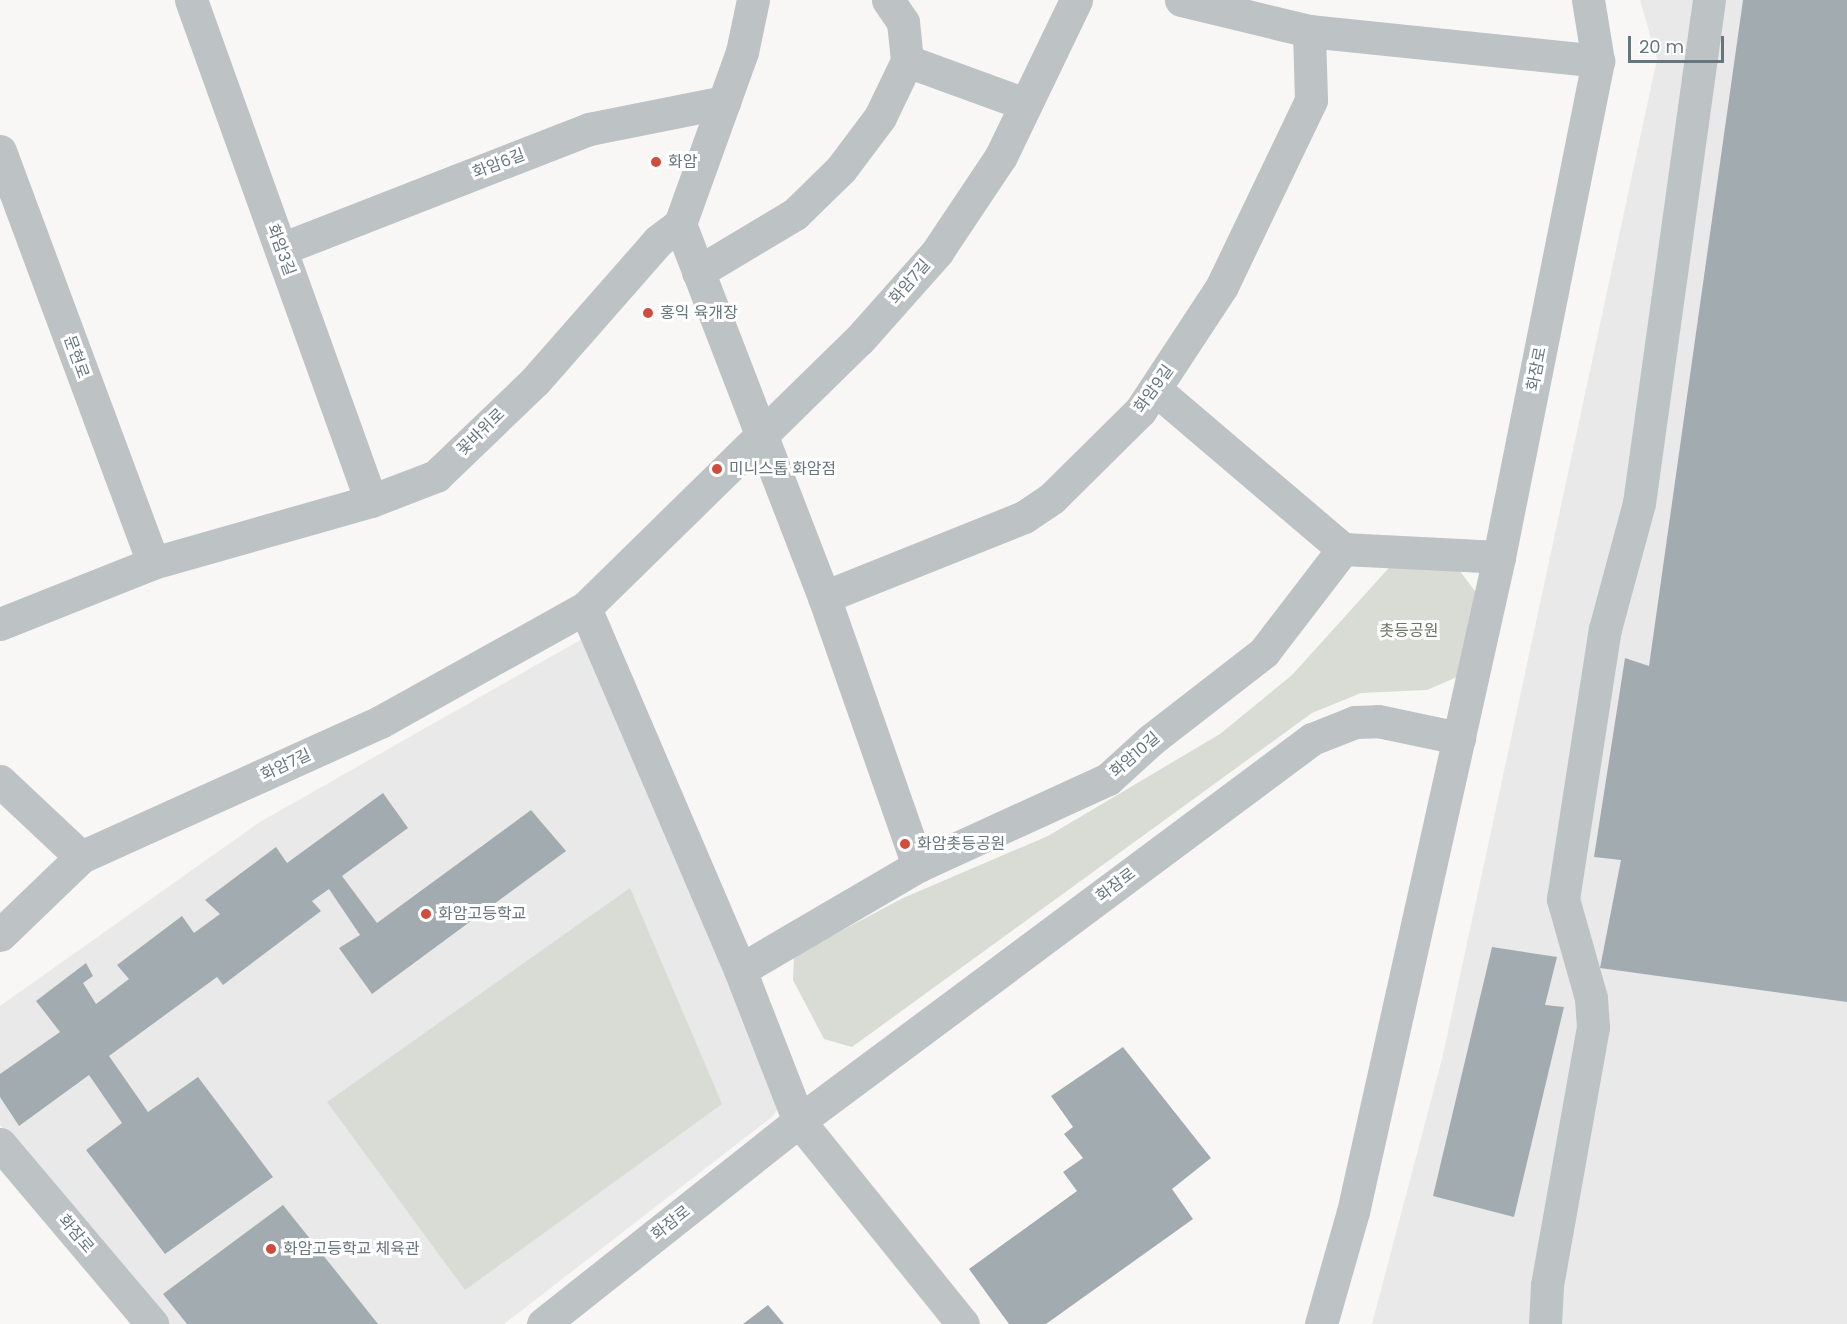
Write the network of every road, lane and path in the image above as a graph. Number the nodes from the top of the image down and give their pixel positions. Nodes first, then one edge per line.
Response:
1 (191, 0) edge
2 (753, 0) edge
3 (888, 0) edge
4 (1076, 0) edge
5 (1181, 0) edge
6 (1588, 0) edge
7 (1709, 0) edge
8 (1239, 7) edge
9 (1309, 31) junction
10 (907, 61) junction
11 (1598, 61) junction
12 (724, 102) junction
13 (1025, 104) junction
14 (0, 151) edge
15 (680, 224) junction
16 (281, 249) junction
17 (698, 272) junction
18 (1156, 390) junction
19 (761, 435) junction
20 (371, 501) junction
21 (1343, 549) junction
22 (1499, 557) junction
23 (153, 564) junction
24 (824, 597) junction
25 (585, 608) junction
26 (0, 624) edge
27 (1459, 738) junction
28 (0, 781) edge
29 (81, 857) junction
30 (918, 866) junction
31 (0, 935) edge
32 (740, 970) junction
33 (799, 1121) junction
34 (0, 1144) edge
35 (952, 1320) edge
36 (152, 1324) edge
37 (543, 1324) edge
38 (1321, 1324) edge
39 (1545, 1324) edge

1 - 16 street, 화암3길
2 - 12 street
3 - 10 street
4 - 13 street, 화암7길
5 - 8 street
6 - 11 street, 화잠로
7 - 39 street
8 - 9 street
9 - 11 street
9 - 18 street, 화암9길
10 - 13 street
10 - 17 street
11 - 22 street, 화잠로
12 - 15 street
12 - 16 street, 화암6길
13 - 19 street, 화암7길
14 - 23 street, 문현로
15 - 17 street
15 - 20 street, 꽃바위로
16 - 20 street, 화암3길
17 - 19 street
18 - 21 street
18 - 24 street, 화암9길
19 - 24 street
19 - 25 street, 화암7길
20 - 23 street, 꽃바위로
21 - 22 street
21 - 30 street, 화암10길
22 - 27 street, 화잠로
23 - 26 street, 꽃바위로
24 - 30 street
25 - 29 street, 화암7길
25 - 32 street
27 - 33 street, 화잠로
27 - 38 street, 화잠로
28 - 29 street
29 - 31 street, 화암7길
30 - 32 street, 화암10길
32 - 33 street
33 - 35 street
33 - 37 street, 화잠로
34 - 36 street, 화잠로

